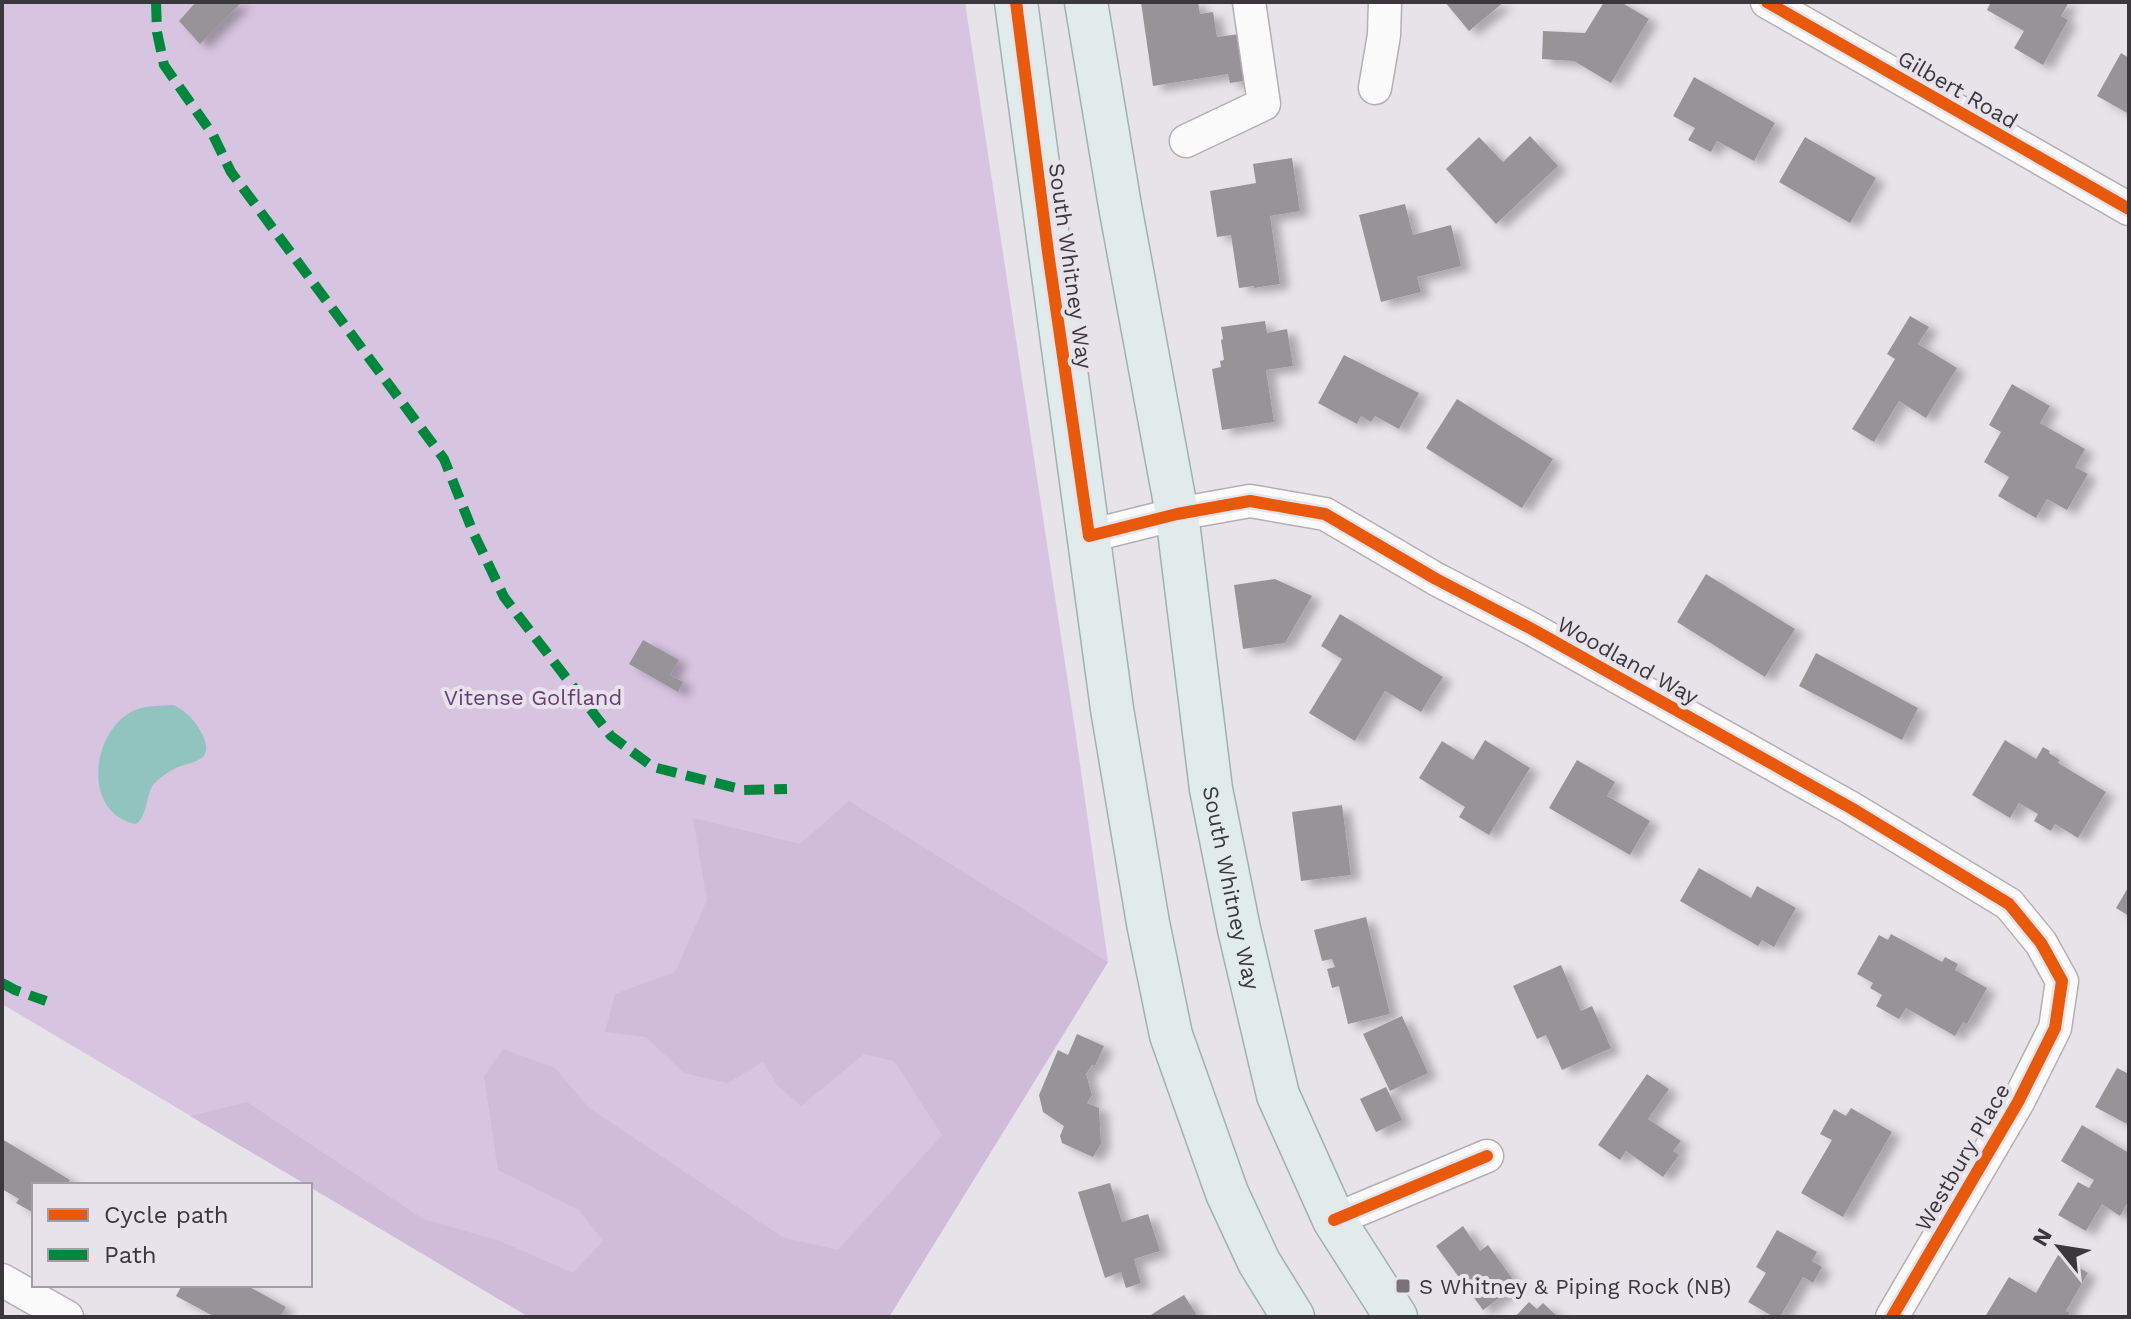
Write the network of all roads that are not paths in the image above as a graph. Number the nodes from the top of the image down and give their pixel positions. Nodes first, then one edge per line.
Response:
1 (1016, 2) edge
2 (1086, 2) edge
3 (1249, 2) edge
4 (1385, 2) edge
5 (1767, 2) edge
6 (1375, 88) dead end
7 (1186, 141) dead end
8 (2129, 209) edge
9 (1177, 514) junction
10 (1089, 536) junction
11 (2057, 1012) joint
12 (1487, 1156) dead end
13 (1334, 1220) junction
14 (2, 1280) edge
15 (67, 1317) edge
16 (1293, 1317) edge
17 (1396, 1317) edge
18 (1892, 1317) edge

1 - 10 main road, South Whitney Way
2 - 9 main road, South Whitney Way
3 - 7 street
4 - 6 street
5 - 8 street, Gilbert Road
9 - 10 street, Woodland Way
9 - 11 street, Woodland Way
9 - 13 main road, South Whitney Way
10 - 16 main road, South Whitney Way
11 - 18 street, Westbury Place
12 - 13 street
13 - 17 main road, South Whitney Way
14 - 15 street

